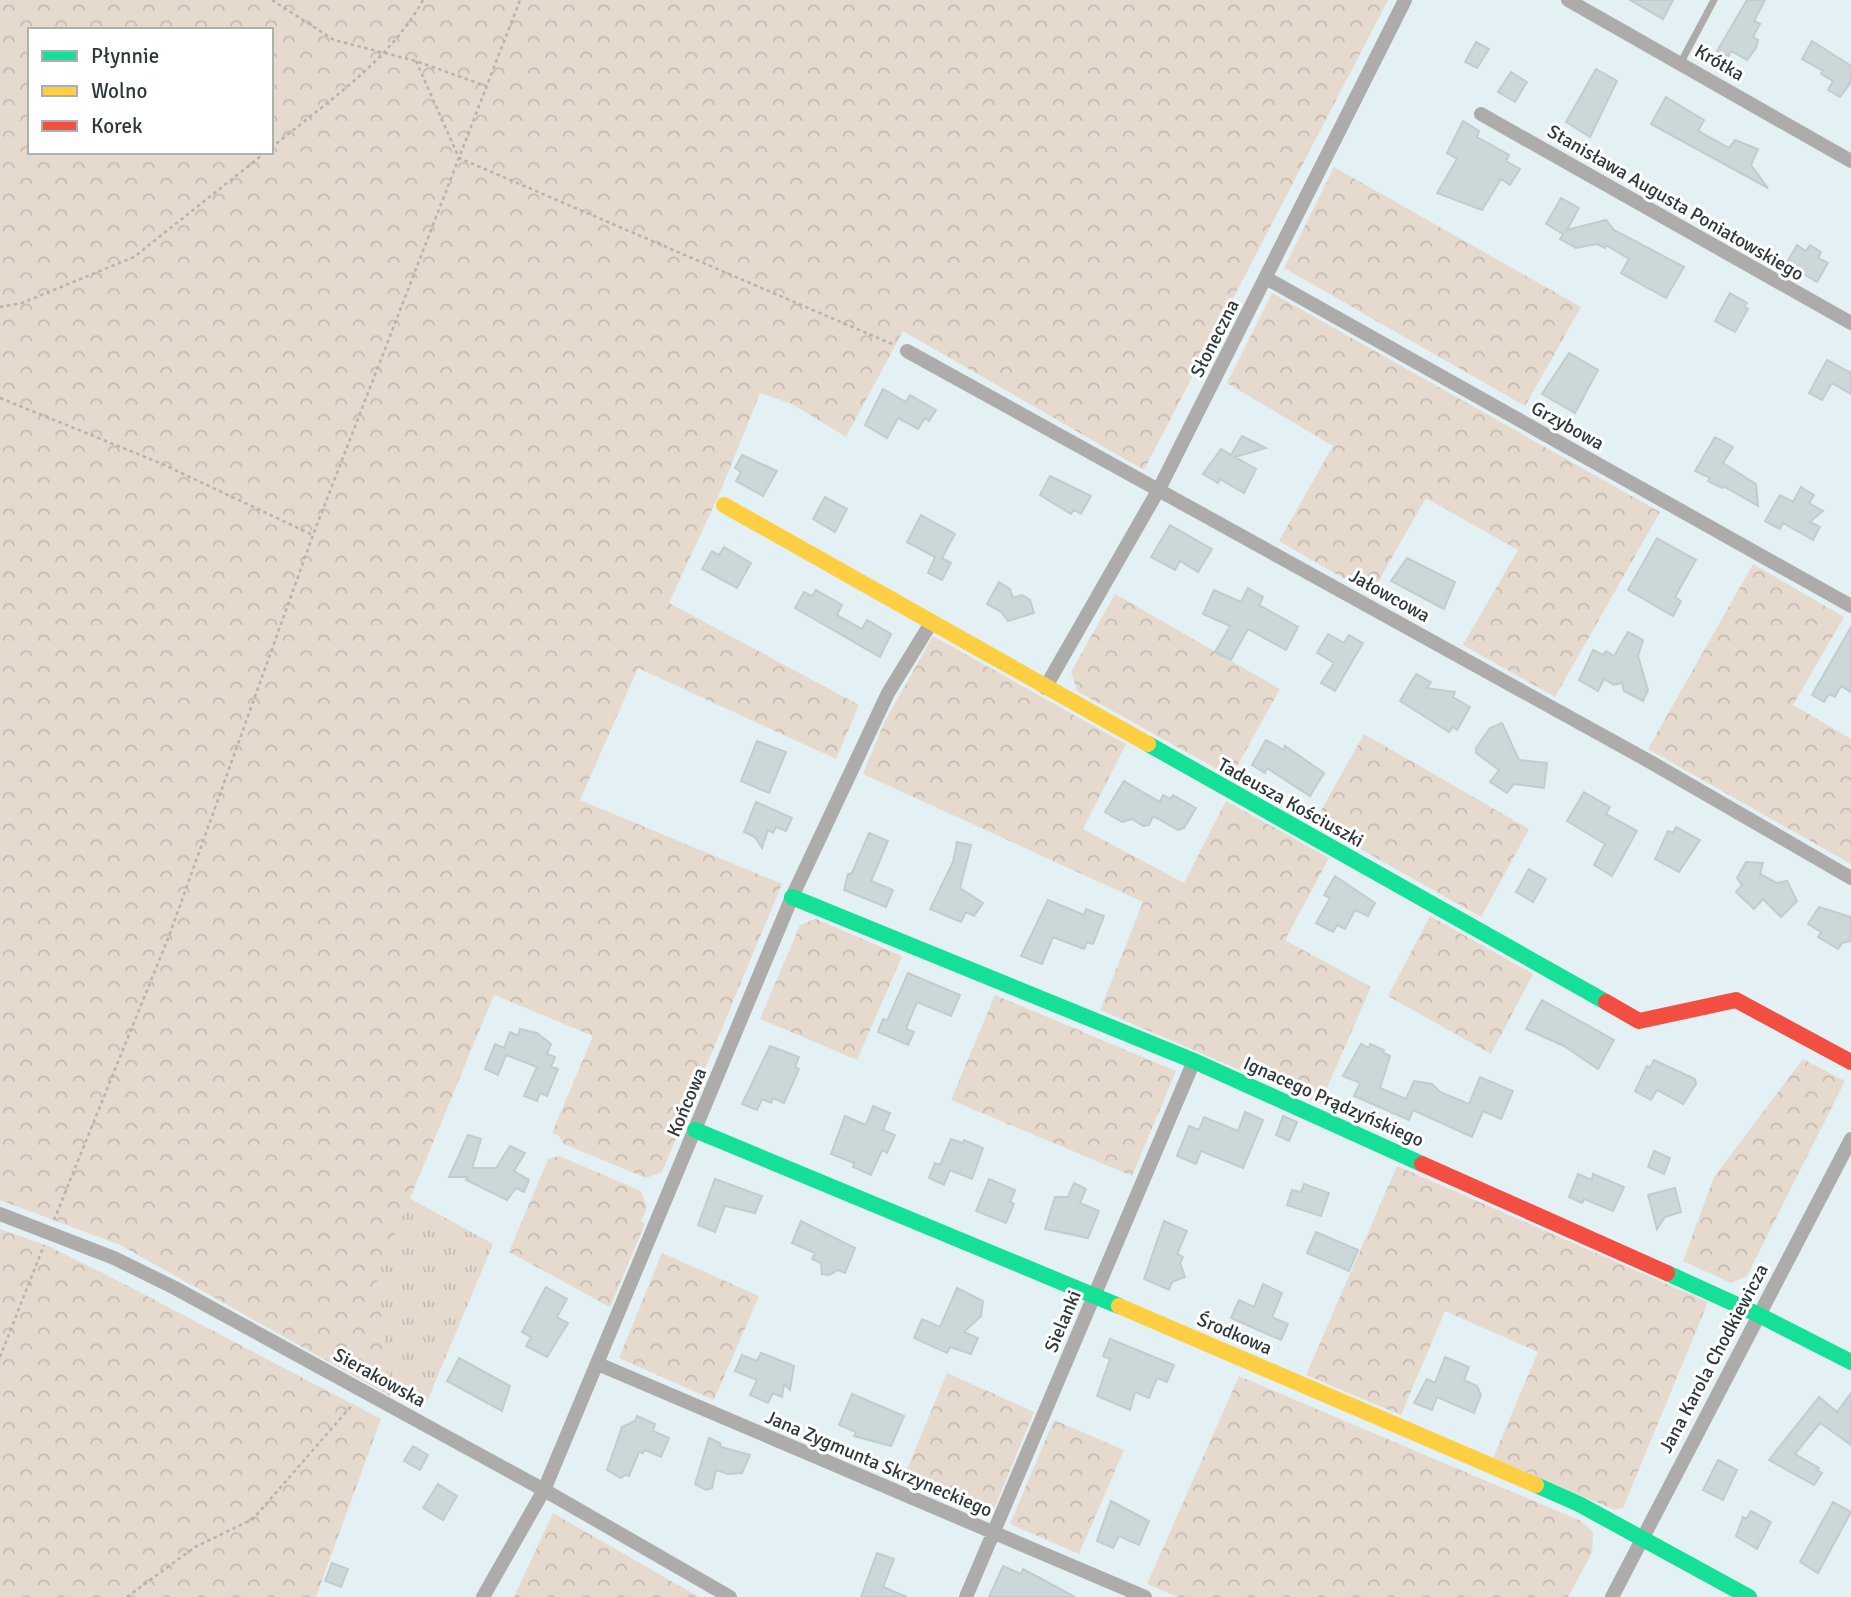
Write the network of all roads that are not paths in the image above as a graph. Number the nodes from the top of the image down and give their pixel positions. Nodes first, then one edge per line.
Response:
1 (1405, 0) edge
2 (1568, 0) edge
3 (1714, 0) edge
4 (1681, 62) junction
5 (1481, 114) dead end
6 (1851, 161) edge
7 (1266, 278) junction
8 (1851, 323) edge
9 (908, 351) road end
10 (1159, 489) junction
11 (724, 505) dead end
12 (1851, 606) edge
13 (931, 624) junction
14 (1045, 688) junction
15 (1851, 878) edge
16 (792, 897) junction
17 (1194, 1061) junction
18 (1851, 1062) edge
19 (695, 1130) junction
20 (1851, 1139) edge
21 (0, 1214) edge
22 (1094, 1295) junction
23 (1757, 1314) junction
24 (1851, 1362) edge
25 (598, 1364) junction
26 (544, 1490) junction
27 (993, 1532) junction
28 (1642, 1537) junction
29 (482, 1597) edge
30 (730, 1597) edge
31 (966, 1597) edge
32 (1145, 1597) edge
33 (1612, 1597) edge
34 (1749, 1597) edge

1 - 7 street, Słoneczna
2 - 4 street, Krótka
3 - 4 lane
4 - 6 street, Krótka
5 - 8 street, Stanisława Augusta Poniatowskiego
7 - 10 street, Słoneczna
7 - 12 street, Grzybowa
9 - 10 street, Jałowcowa
10 - 14 street, Słoneczna
10 - 15 street, Jałowcowa
11 - 13 street, Tadeusza Kościuszki
13 - 14 street, Tadeusza Kościuszki
13 - 16 street, Końcowa
14 - 18 street, Tadeusza Kościuszki
16 - 17 street, Ignacego Prądzyńskiego
16 - 19 street, Końcowa
17 - 22 street, Sielanki
17 - 23 street, Ignacego Prądzyńskiego
19 - 22 street, Środkowa
19 - 25 street, Końcowa
20 - 23 street, Jana Karola Chodkiewicza
21 - 26 street, Sierakowska
22 - 27 street, Sielanki
22 - 28 street, Środkowa
23 - 24 street, Ignacego Prądzyńskiego
23 - 28 street, Jana Karola Chodkiewicza
25 - 26 street, Końcowa
25 - 27 street, Jana Zygmunta Skrzyneckiego
26 - 29 street, Końcowa
26 - 30 street, Sierakowska
27 - 31 street, Sielanki
27 - 32 street, Jana Zygmunta Skrzyneckiego
28 - 33 street, Jana Karola Chodkiewicza
28 - 34 street, Środkowa

